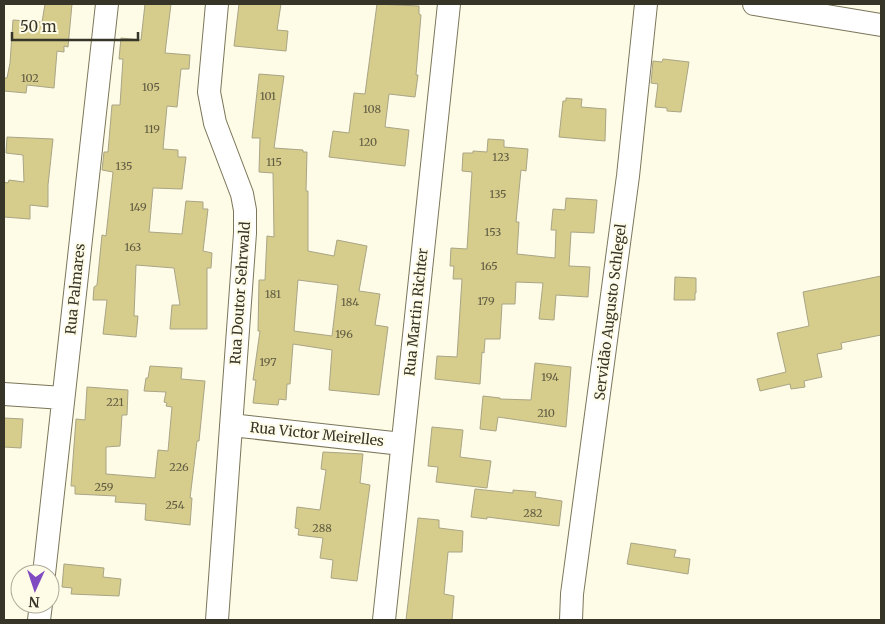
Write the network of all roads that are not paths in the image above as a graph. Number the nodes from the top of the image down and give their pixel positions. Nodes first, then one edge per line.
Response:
1 (107, 4) edge
2 (217, 4) edge
3 (449, 4) edge
4 (646, 4) edge
5 (754, 4) edge
6 (881, 25) edge
7 (4, 394) edge
8 (64, 398) junction
9 (231, 425) junction
10 (402, 444) junction
11 (45, 564) edge
12 (217, 620) edge
13 (384, 620) edge
14 (571, 620) edge

1 - 8 street, Rua Palmares
2 - 9 street, Rua Doutor Sehrwald
3 - 10 street, Rua Martin Richter
4 - 14 street, Servidão Augusto Schlegel
5 - 6 street
7 - 8 street
8 - 11 street, Rua Palmares
9 - 10 street, Rua Victor Meirelles
9 - 12 street, Rua Doutor Sehrwald
10 - 13 street, Rua Martin Richter

